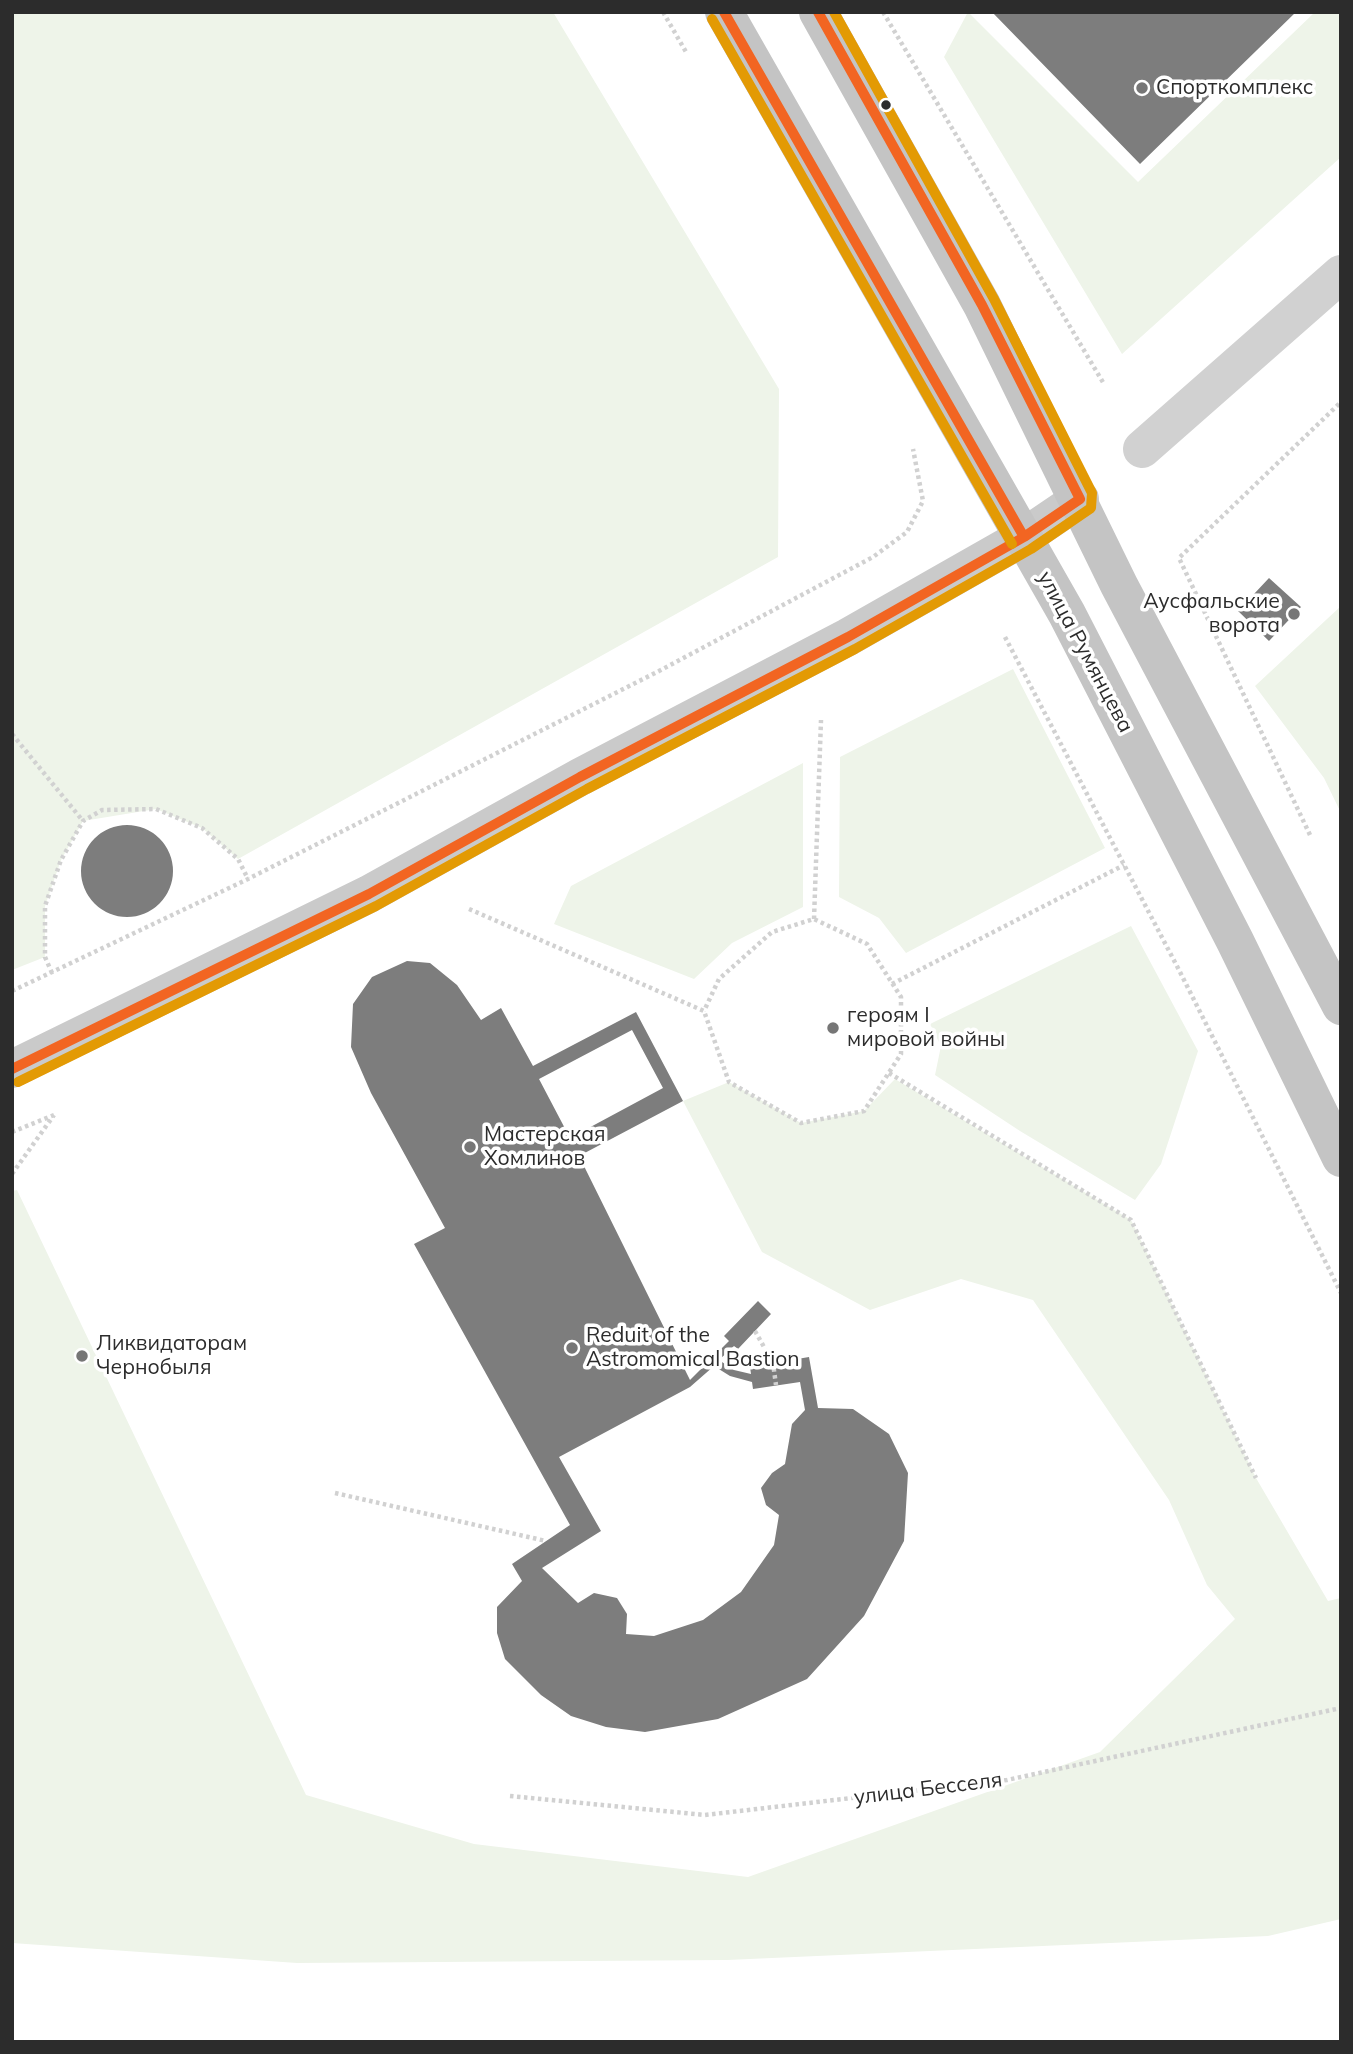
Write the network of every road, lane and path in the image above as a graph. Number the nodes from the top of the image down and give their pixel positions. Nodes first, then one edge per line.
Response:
1 (724, 12) edge
2 (818, 12) edge
3 (883, 12) edge
4 (1341, 274) edge
5 (1104, 384) dead end
6 (1341, 402) edge
7 (907, 437) dead end
8 (1142, 449) dead end
9 (1080, 499) junction
10 (1024, 537) junction
11 (1005, 637) dead end
12 (821, 720) dead end
13 (12, 734) edge
14 (83, 821) junction
15 (1312, 838) dead end
16 (1124, 865) junction
17 (248, 878) junction
18 (469, 909) dead end
19 (814, 919) junction
20 (52, 973) junction
21 (892, 984) junction
22 (12, 991) edge
23 (1341, 1006) edge
24 (704, 1011) junction
25 (12, 1069) edge
26 (889, 1073) junction
27 (12, 1132) edge
28 (1341, 1158) edge
29 (12, 1174) edge
30 (1341, 1293) edge
31 (755, 1331) dead end
32 (776, 1385) dead end
33 (1256, 1478) dead end
34 (335, 1493) dead end
35 (546, 1541) dead end
36 (1341, 1707) edge
37 (510, 1796) dead end

1 - 10 main road, улица Румянцева
2 - 9 main road
3 - 5 path
4 - 8 street
6 - 15 path
7 - 17 path
9 - 10 main road
9 - 23 main road
10 - 25 main road
10 - 28 main road, улица Румянцева
11 - 16 path
12 - 19 path
13 - 14 path
14 - 17 path
14 - 20 path
16 - 21 path
16 - 30 path
17 - 20 path
18 - 24 path
19 - 21 path
19 - 24 path
20 - 22 path
21 - 26 path
24 - 26 path
26 - 33 path
27 - 29 path
31 - 32 path
34 - 35 path
36 - 37 path, улица Бесселя

